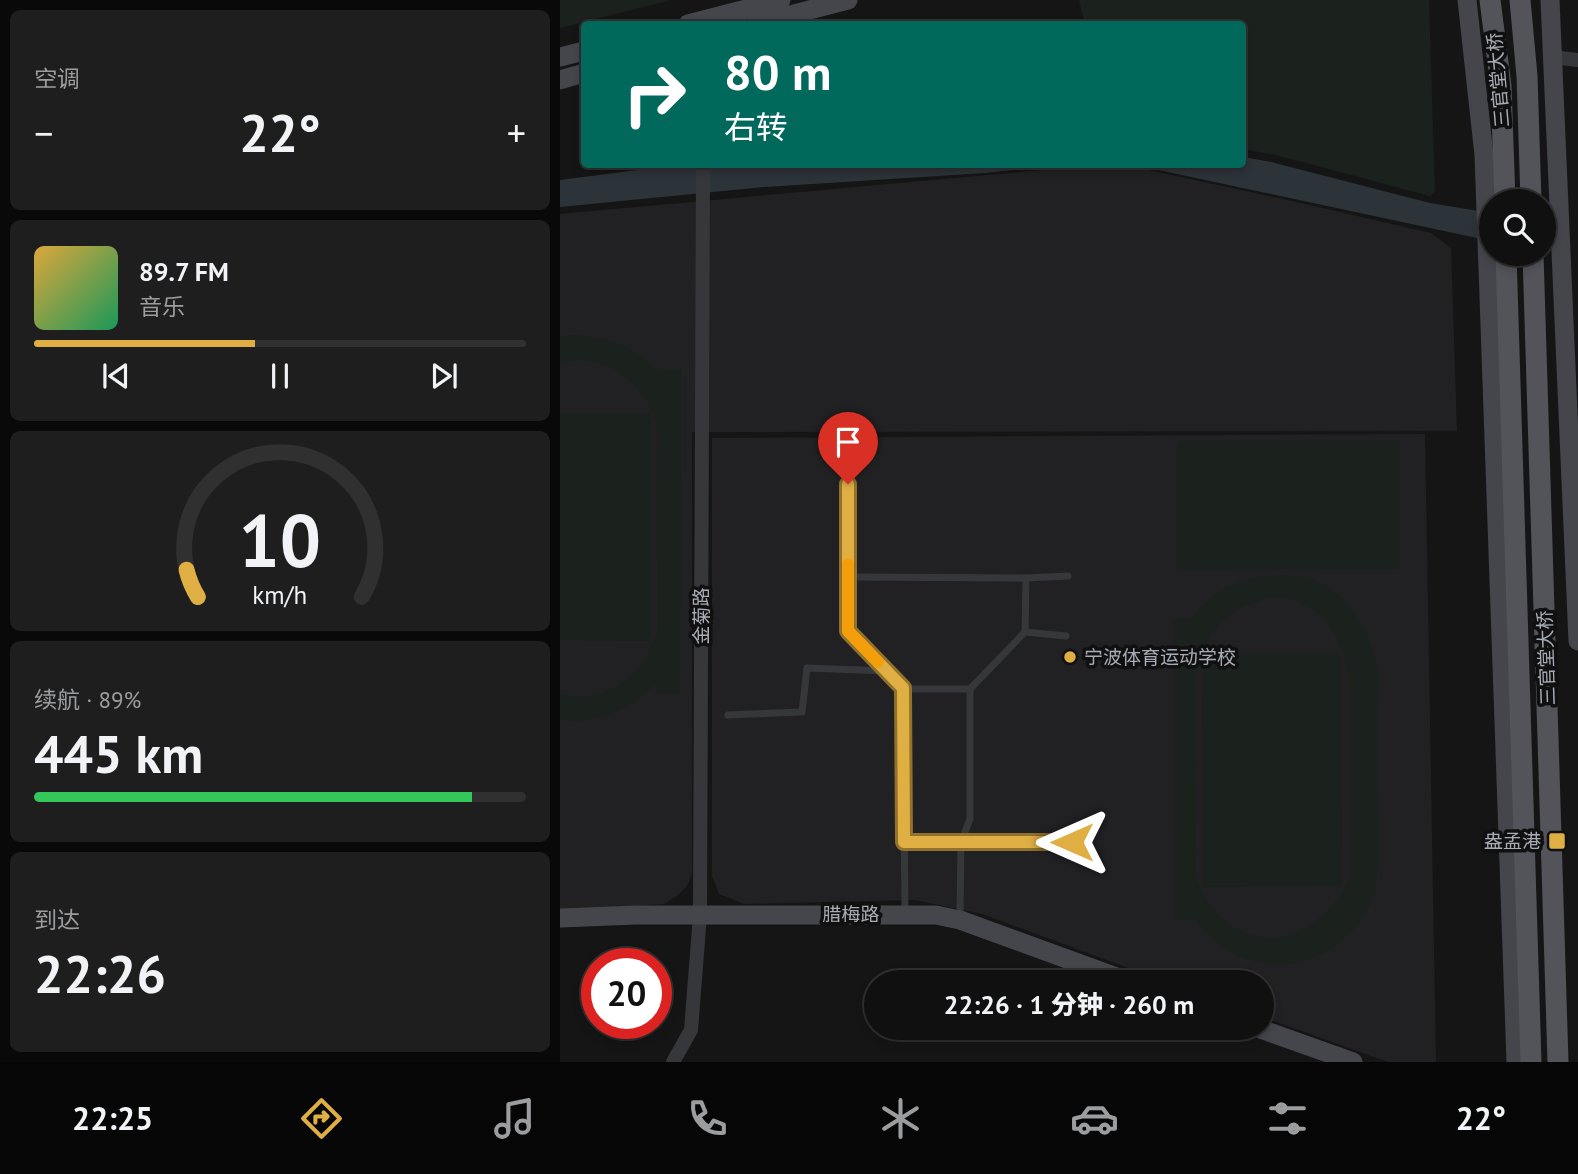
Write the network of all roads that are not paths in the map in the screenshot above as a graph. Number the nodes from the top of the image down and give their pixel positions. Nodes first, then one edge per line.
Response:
1 (781, 0) edge
2 (848, 0) edge
3 (1468, 0) edge
4 (1490, 0) edge
5 (1520, 0) edge
6 (1550, 0) edge
7 (700, 21) edge
8 (767, 21) edge
9 (581, 52) edge
10 (560, 57) edge
11 (1552, 57) junction
12 (1578, 60) edge
13 (581, 74) edge
14 (560, 80) edge
15 (703, 168) edge
16 (1505, 189) edge
17 (1531, 189) edge
18 (1506, 266) edge
19 (1533, 266) edge
20 (1571, 342) edge
21 (848, 484) dead end
22 (1068, 576) dead end
23 (848, 577) junction
24 (1026, 578) junction
25 (1025, 632) junction
26 (1066, 636) dead end
27 (1578, 641) edge
28 (887, 671) junction
29 (903, 688) junction
30 (970, 690) junction
31 (728, 715) dead end
32 (904, 842) junction
33 (961, 842) junction
34 (1072, 842) dead end
35 (905, 914) junction
36 (700, 915) junction
37 (560, 918) edge
38 (960, 920) junction
39 (1097, 970) edge
40 (1274, 1034) edge
41 (673, 1062) edge
42 (1353, 1062) edge
43 (1516, 1062) edge
44 (1531, 1062) edge
45 (1558, 1062) edge

1 - 7 street
2 - 8 street
3 - 43 street
4 - 16 main road, 三官堂大桥
5 - 17 main road, 三官堂大桥
6 - 11 street
9 - 10 street
11 - 12 street
11 - 20 street
13 - 14 street
15 - 36 street, 金菊路
18 - 44 main road, 三官堂大桥
19 - 45 main road, 三官堂大桥, bridge
20 - 27 street
21 - 23 lane
22 - 24 lane
23 - 24 lane
23 - 28 lane
24 - 25 lane
25 - 26 lane
25 - 30 lane
28 - 29 lane
28 - 31 lane
29 - 30 lane
29 - 32 lane
30 - 33 lane
32 - 33 lane
32 - 35 lane
33 - 34 lane
33 - 38 lane
35 - 36 street, 腊梅路
35 - 38 street, 腊梅路
36 - 37 street, 腊梅路
36 - 41 street, 金菊路
38 - 39 street, 腊梅路
40 - 42 street

